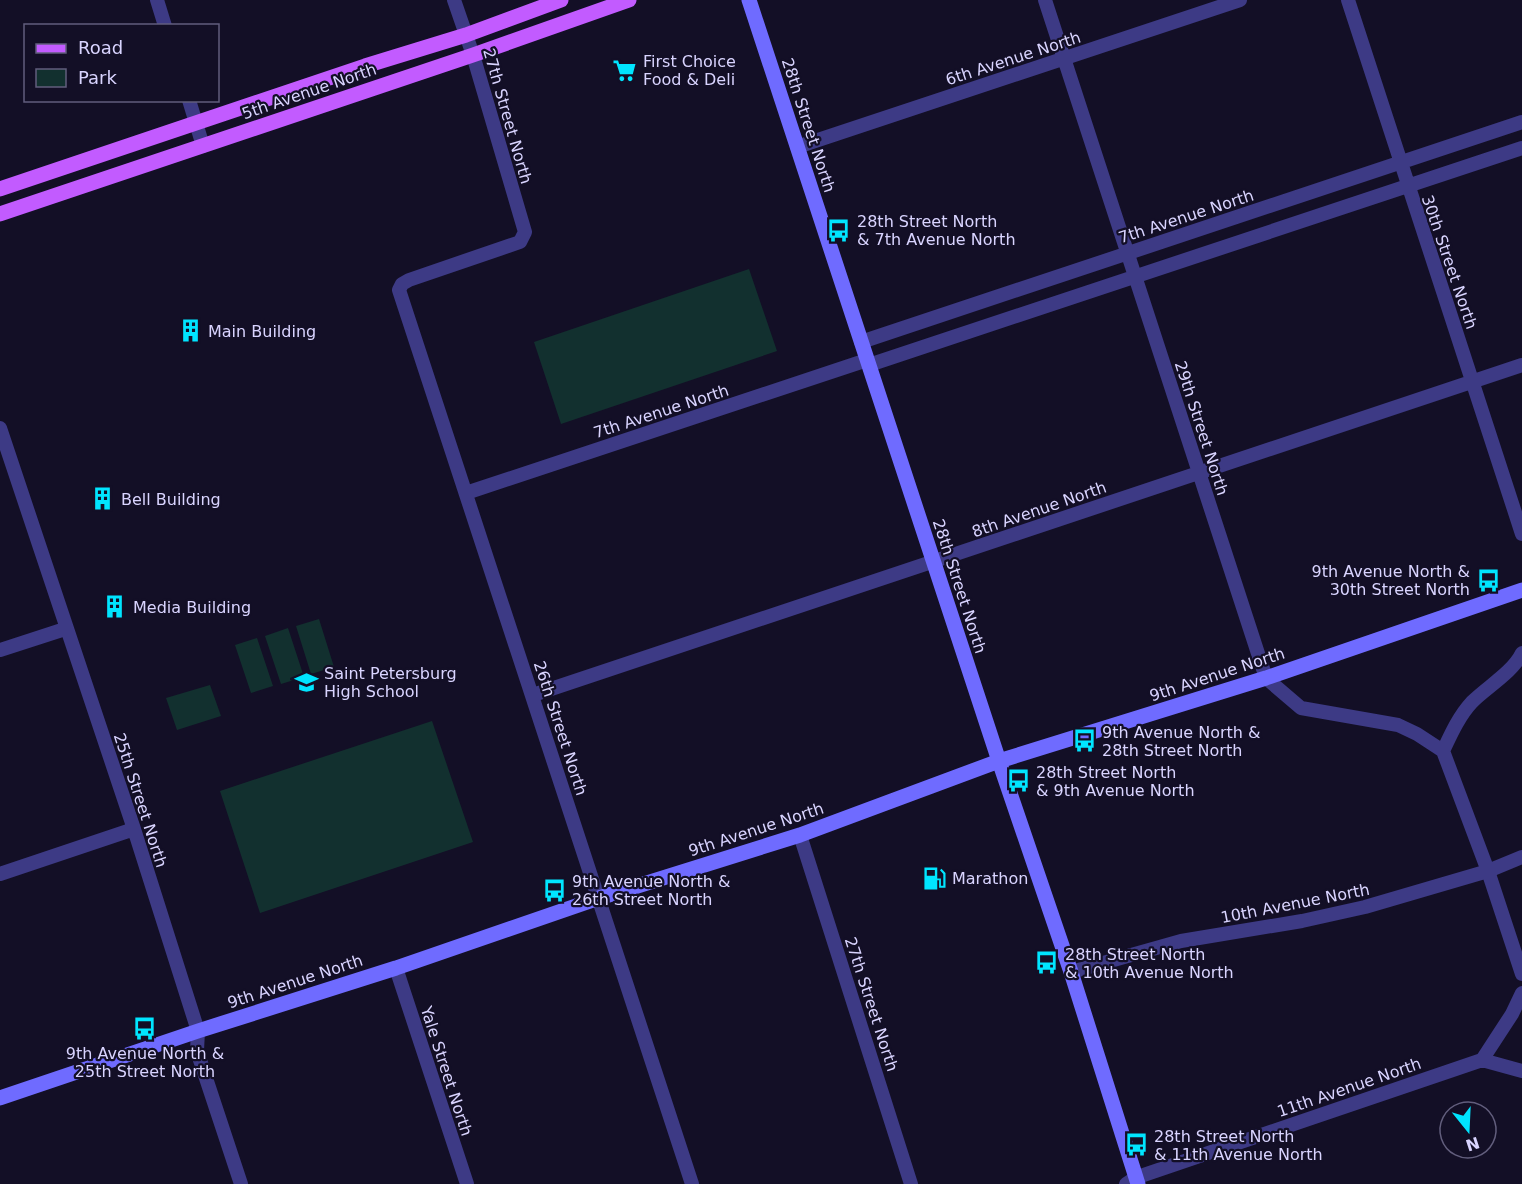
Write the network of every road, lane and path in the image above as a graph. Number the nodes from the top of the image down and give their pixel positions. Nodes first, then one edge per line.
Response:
1 (157, 0) edge
2 (454, 0) edge
3 (561, 0) edge
4 (629, 0) edge
5 (749, 0) edge
6 (1045, 0) edge
7 (1240, 0) edge
8 (1348, 0) edge
9 (164, 24) edge
10 (466, 34) junction
11 (473, 55) junction
12 (1064, 58) junction
13 (365, 66) junction
14 (339, 100) junction
15 (190, 102) edge
16 (196, 122) junction
17 (1522, 122) edge
18 (203, 146) junction
19 (797, 147) junction
20 (1522, 148) edge
21 (1400, 163) junction
22 (1407, 186) junction
23 (0, 189) edge
24 (0, 214) edge
25 (1127, 253) junction
26 (1135, 277) junction
27 (402, 284) joint
28 (861, 342) junction
29 (868, 363) junction
30 (1522, 365) edge
31 (1473, 381) junction
32 (0, 430) edge
33 (1199, 473) junction
34 (466, 493) junction
35 (1522, 534) edge
36 (934, 562) junction
37 (1522, 590) edge
38 (65, 629) junction
39 (0, 650) edge
40 (1522, 653) edge
41 (1266, 678) junction
42 (533, 695) junction
43 (1443, 751) junction
44 (999, 761) junction
45 (134, 829) junction
46 (800, 835) junction
47 (1522, 857) edge
48 (1488, 871) junction
49 (0, 874) edge
50 (599, 898) junction
51 (396, 968) junction
52 (1071, 972) junction
53 (1522, 974) edge
54 (1522, 993) edge
55 (198, 1031) junction
56 (1482, 1060) junction
57 (1522, 1071) edge
58 (0, 1098) edge
59 (1133, 1182) edge
60 (241, 1184) edge
61 (467, 1184) edge
62 (692, 1184) edge
63 (911, 1184) edge

1 - 9 street
2 - 10 street, 27th Street North
3 - 10 main road, 5th Avenue North
4 - 11 main road, 5th Avenue North
5 - 19 street, 28th Street North
6 - 12 street, 29th Street North
7 - 12 street, 6th Avenue North
8 - 21 street, 30th Street North
10 - 11 street, 27th Street North
10 - 13 main road, 5th Avenue North
11 - 14 main road, 5th Avenue North
11 - 27 street, 27th Street North
12 - 19 street, 6th Avenue North
12 - 25 street, 29th Street North
13 - 14 main road
13 - 16 main road, 5th Avenue North
14 - 18 main road, 5th Avenue North
15 - 16 street
16 - 18 street
16 - 23 main road, 5th Avenue North
17 - 21 street, 7th Avenue North
18 - 24 main road, 5th Avenue North
19 - 28 street, 28th Street North
20 - 22 street, 7th Avenue North
21 - 22 street, 30th Street North
21 - 25 street, 7th Avenue North
22 - 26 street, 7th Avenue North
22 - 31 street, 30th Street North
25 - 26 street, 29th Street North
25 - 28 street, 7th Avenue North
26 - 29 street, 7th Avenue North
26 - 33 street, 29th Street North
27 - 34 street, 26th Street North
28 - 29 street, 28th Street North
29 - 34 street, 7th Avenue North
29 - 36 street, 28th Street North
30 - 31 street, 8th Avenue North
31 - 33 street, 8th Avenue North
31 - 35 street, 30th Street North
32 - 38 street, 25th Street North
33 - 36 street, 8th Avenue North
33 - 41 street, 29th Street North
34 - 42 street, 26th Street North
36 - 42 street, 8th Avenue North
36 - 44 street, 28th Street North
37 - 41 street, 9th Avenue North
38 - 39 street
38 - 45 street, 25th Street North
40 - 43 street
41 - 43 street
41 - 44 street, 9th Avenue North
42 - 50 street, 26th Street North
43 - 48 street
44 - 46 street, 9th Avenue North
44 - 52 street, 28th Street North
45 - 49 street
45 - 55 street, 25th Street North
46 - 50 street, 9th Avenue North
46 - 63 street, 27th Street North
47 - 48 street, 10th Avenue North
48 - 52 street, 10th Avenue North
48 - 53 street
50 - 51 street, 9th Avenue North
50 - 62 street, 26th Street North
51 - 55 street, 9th Avenue North
51 - 61 street, Yale Street North
52 - 59 street, 28th Street North
54 - 56 street
55 - 58 street, 9th Avenue North
55 - 60 street, 25th Street North
56 - 57 street
56 - 59 street, 11th Avenue North

